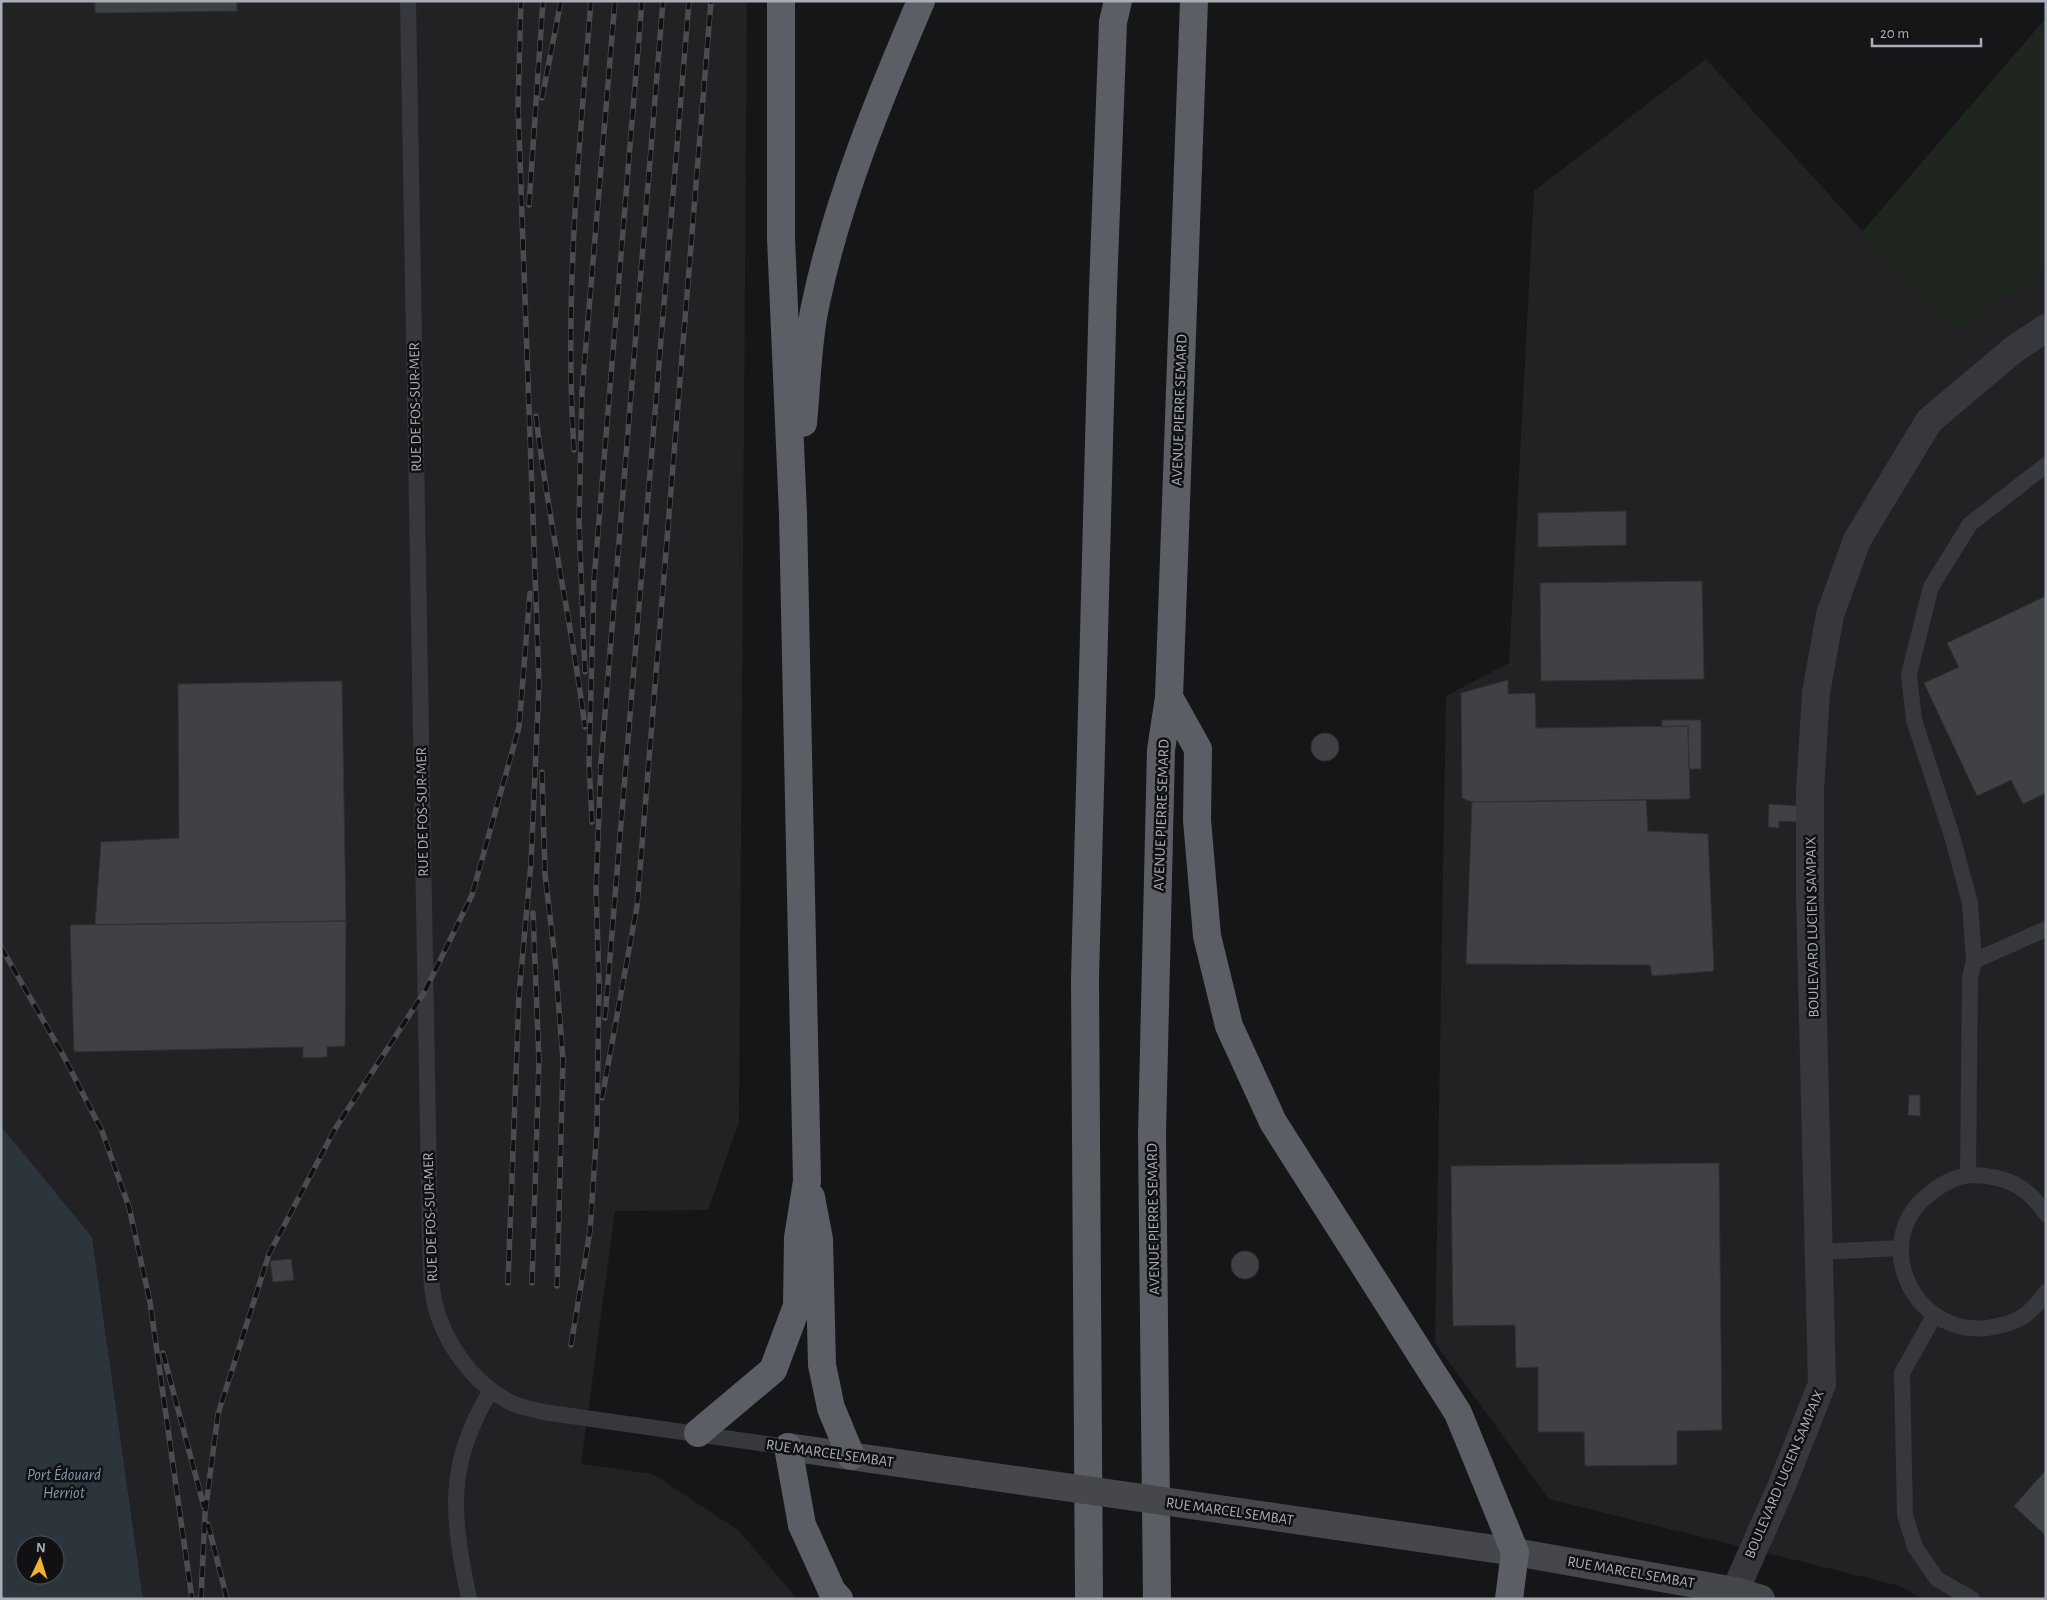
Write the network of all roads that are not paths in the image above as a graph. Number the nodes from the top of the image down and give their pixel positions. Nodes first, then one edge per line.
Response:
1 (408, 1) edge
2 (781, 1) edge
3 (920, 1) edge
4 (1194, 1) edge
5 (1114, 8) edge
6 (2046, 328) edge
7 (2046, 465) edge
8 (793, 514) junction
9 (1169, 697) junction
10 (2046, 929) edge
11 (1974, 961) junction
12 (1968, 1175) junction
13 (807, 1181) junction
14 (2046, 1214) edge
15 (1901, 1248) junction
16 (1819, 1252) junction
17 (2046, 1292) edge
18 (1934, 1316) junction
19 (491, 1390) junction
20 (698, 1433) junction
21 (788, 1447) junction
22 (852, 1456) junction
23 (1515, 1552) junction
24 (1735, 1591) junction
25 (469, 1599) edge
26 (839, 1599) edge
27 (1089, 1599) edge
28 (1156, 1599) edge
29 (1509, 1599) edge
30 (1761, 1599) edge
31 (1972, 1599) edge

1 - 19 lane, RUE DE FOS-SUR-MER
2 - 8 highway
3 - 8 highway
4 - 9 highway, AVENUE PIERRE SEMARD
5 - 27 highway
6 - 16 street, BOULEVARD LUCIEN SAMPAIX
7 - 11 lane
8 - 13 highway
9 - 23 highway
9 - 28 highway, AVENUE PIERRE SEMARD
10 - 11 lane
11 - 12 lane
12 - 14 lane
12 - 15 lane
13 - 20 highway
13 - 22 highway
15 - 16 lane
15 - 18 lane
16 - 24 street, BOULEVARD LUCIEN SAMPAIX
17 - 18 lane
18 - 31 lane
19 - 20 lane, RUE DE FOS-SUR-MER
19 - 25 lane
20 - 21 lane, RUE MARCEL SEMBAT
21 - 22 main road, RUE MARCEL SEMBAT
21 - 26 highway
22 - 23 main road, RUE MARCEL SEMBAT, bridge
23 - 24 main road, RUE MARCEL SEMBAT
23 - 29 highway
24 - 30 main road, RUE MARCEL SEMBAT

